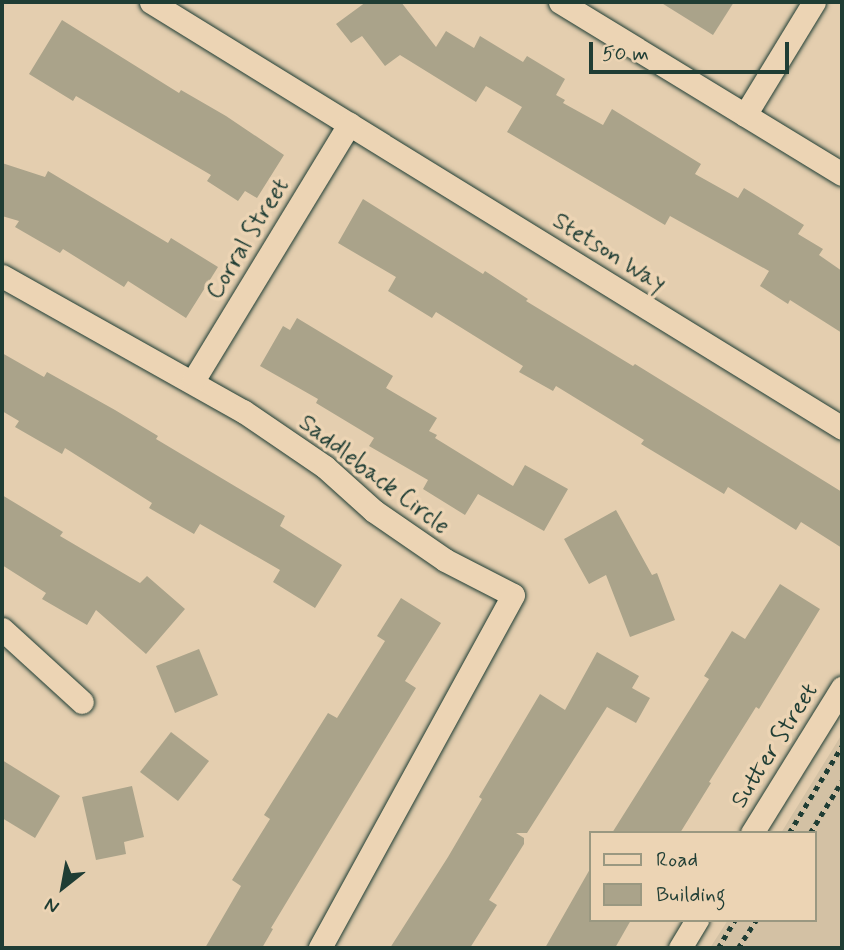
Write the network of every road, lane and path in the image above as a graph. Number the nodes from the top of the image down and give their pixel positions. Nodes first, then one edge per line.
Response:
1 (151, 2) edge
2 (560, 2) edge
3 (814, 2) edge
4 (745, 115) junction
5 (349, 124) junction
6 (842, 174) edge
7 (2, 276) edge
8 (193, 382) junction
9 (842, 428) edge
10 (2, 629) edge
11 (842, 688) edge
12 (82, 702) dead end
13 (842, 746) edge
14 (842, 781) edge
15 (753, 831) edge
16 (790, 831) edge
17 (811, 831) edge
18 (697, 922) edge
19 (735, 922) edge
20 (755, 922) edge
21 (320, 948) edge
22 (680, 948) edge
23 (718, 948) edge
24 (738, 948) edge

1 - 5 street, Stetson Way
2 - 4 street
3 - 4 street
4 - 6 street
5 - 8 street, Corral Street
5 - 9 street, Stetson Way
7 - 8 street, Saddleback Circle
8 - 21 street, Saddleback Circle
10 - 12 street
11 - 15 street, Sutter Street
13 - 16 path
14 - 17 path
18 - 22 street
19 - 23 path
20 - 24 path

